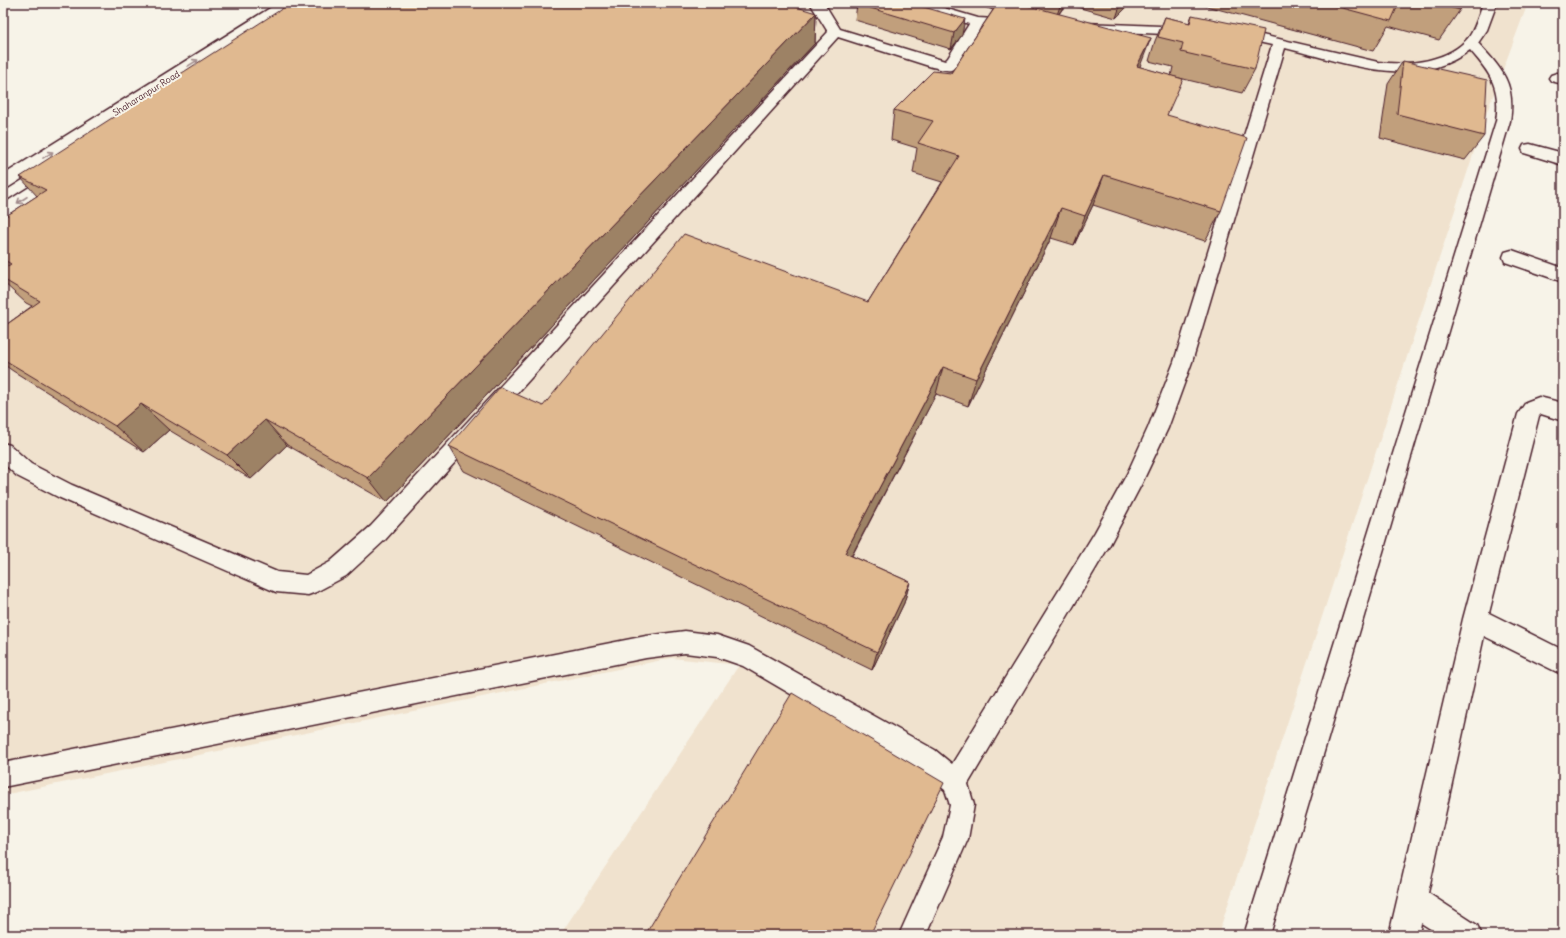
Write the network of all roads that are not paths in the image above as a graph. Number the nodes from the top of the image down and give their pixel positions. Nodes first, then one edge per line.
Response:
1 (288, 3) edge
2 (817, 3) edge
3 (913, 3) edge
4 (1490, 3) edge
5 (977, 22) junction
6 (1028, 25) edge
7 (1068, 26) edge
8 (1203, 31) edge
9 (835, 32) junction
10 (1226, 33) edge
11 (1280, 42) junction
12 (1471, 43) junction
13 (1530, 149) dead end
14 (1563, 159) edge
15 (69, 169) edge
16 (3, 184) edge
17 (3, 212) edge
18 (1512, 257) dead end
19 (1563, 275) edge
20 (1563, 412) edge
21 (3, 451) edge
22 (1475, 619) junction
23 (1563, 663) edge
24 (3, 775) edge
25 (955, 782) junction
26 (1412, 900) junction
27 (912, 935) edge
28 (1257, 935) edge
29 (1404, 935) edge
30 (1468, 935) edge

16 -> 1 street, Shaharanpur Road
2 - 9 lane
3 - 5 lane
4 - 12 lane
5 - 6 lane
5 - 9 lane
7 - 8 lane
9 - 21 lane
10 - 11 lane
11 - 12 lane
11 - 25 lane
12 - 28 lane
13 - 14 street
15 -> 17 street
18 - 19 street
20 - 22 street
22 - 23 street
22 - 26 street
24 - 25 lane
25 - 27 lane
26 - 29 street
26 - 30 street

